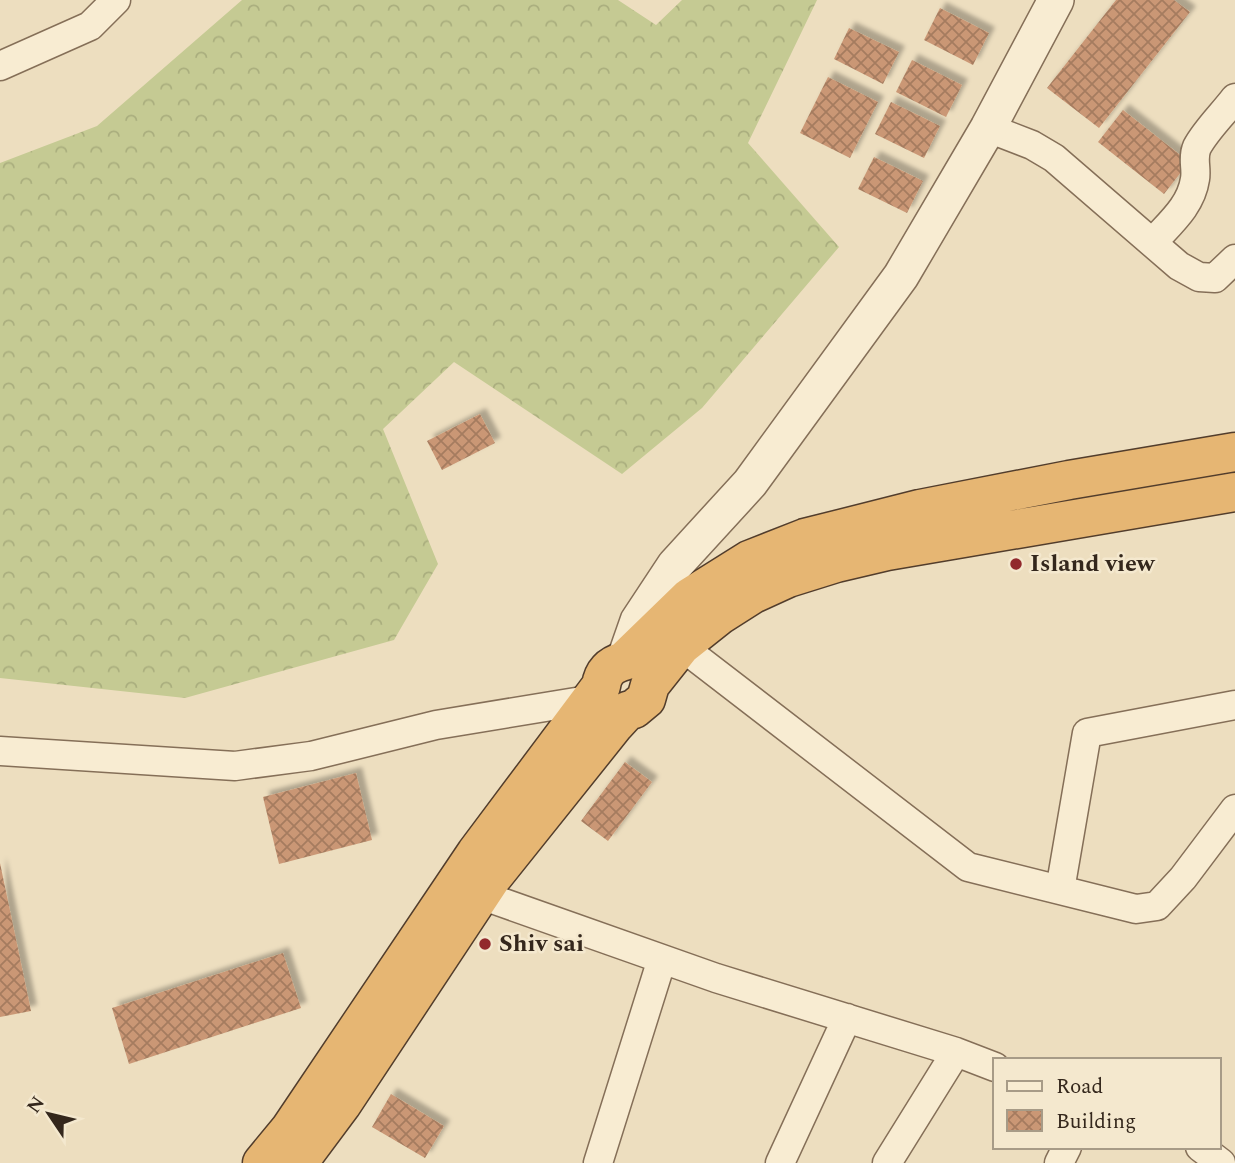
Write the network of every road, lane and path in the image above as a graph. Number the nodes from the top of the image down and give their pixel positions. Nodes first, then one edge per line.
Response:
1 (116, 0) edge
2 (1056, 0) edge
3 (0, 65) edge
4 (1235, 99) edge
5 (988, 128) junction
6 (1153, 242) junction
7 (1235, 259) edge
8 (1235, 452) edge
9 (1235, 492) edge
10 (681, 646) junction
11 (618, 689) junction
12 (1235, 705) edge
13 (0, 751) edge
14 (1235, 809) edge
15 (1060, 890) junction
16 (481, 895) junction
17 (662, 960) junction
18 (847, 1018) junction
19 (956, 1052) junction
20 (993, 1066) edge
21 (1235, 1148) edge
22 (1203, 1149) edge
23 (262, 1163) edge
24 (298, 1163) edge
25 (597, 1163) edge
26 (780, 1163) edge
27 (887, 1163) edge
28 (1221, 1163) edge

1 - 3 street
2 - 5 street
4 - 6 street
5 - 6 street
5 - 11 street
6 - 7 street
8 - 11 highway
9 - 10 highway
10 - 11 highway
10 - 15 street
11 - 13 street
11 - 16 highway
11 - 23 highway
12 - 15 street
14 - 15 street
16 - 17 street
16 - 24 highway
17 - 18 street
17 - 25 street
18 - 19 street
18 - 26 street
19 - 20 street
19 - 27 street
21 - 28 street
22 - 28 street

